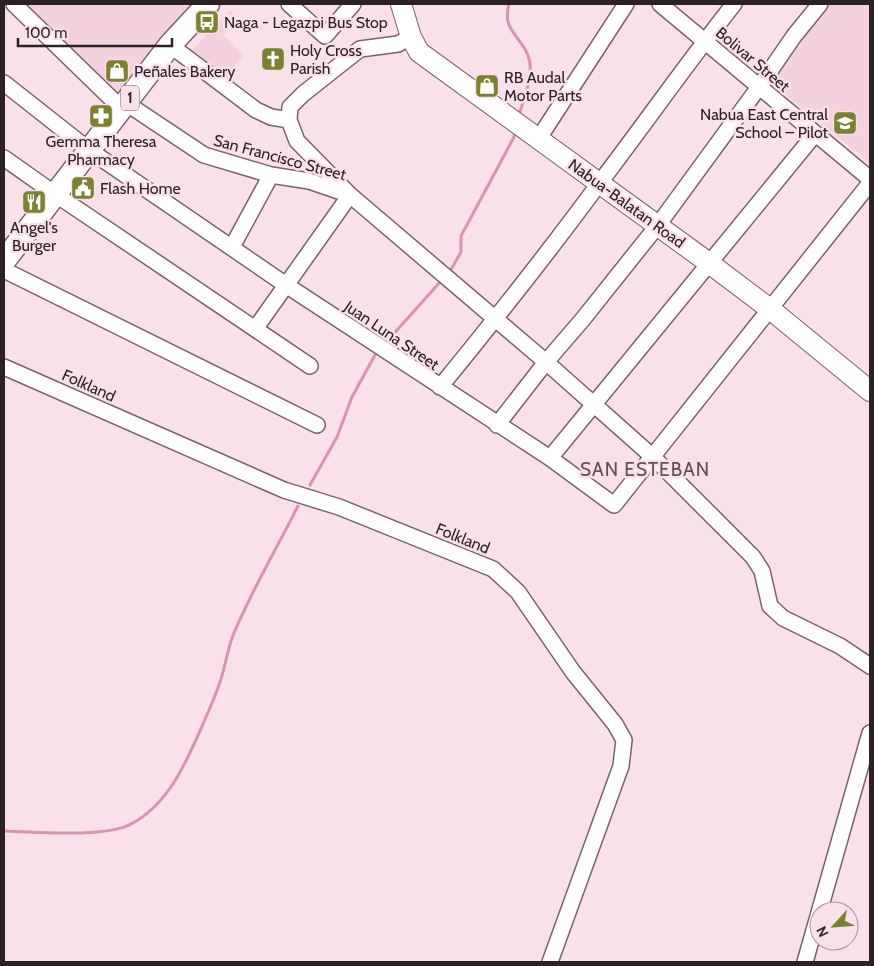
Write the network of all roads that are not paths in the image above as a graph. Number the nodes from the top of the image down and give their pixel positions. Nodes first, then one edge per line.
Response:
1 (14, 4) edge
2 (208, 4) edge
3 (289, 4) edge
4 (353, 4) edge
5 (401, 4) edge
6 (626, 4) edge
7 (660, 4) edge
8 (734, 4) edge
9 (820, 4) edge
10 (411, 37) junction
11 (705, 41) junction
12 (170, 45) junction
13 (4, 83) edge
14 (759, 87) junction
15 (124, 106) junction
16 (289, 120) junction
17 (524, 128) junction
18 (815, 134) junction
19 (89, 150) junction
20 (4, 158) edge
21 (271, 175) junction
22 (870, 178) edge
23 (870, 183) edge
24 (599, 184) junction
25 (55, 194) junction
26 (350, 195) junction
27 (658, 225) junction
28 (232, 247) junction
29 (4, 261) edge
30 (709, 263) junction
31 (4, 270) edge
32 (286, 285) junction
33 (770, 309) junction
34 (495, 321) junction
35 (255, 329) junction
36 (546, 362) junction
37 (310, 366) dead end
38 (4, 367) edge
39 (440, 387) junction
40 (870, 391) edge
41 (593, 404) junction
42 (317, 425) dead end
43 (497, 425) junction
44 (653, 457) junction
45 (550, 458) junction
46 (870, 666) edge
47 (870, 733) edge
48 (550, 962) edge
49 (804, 962) edge

1 - 15 street, San Francisco Street
2 - 12 highway, 1
3 - 4 street
5 - 10 main road, Nabua-Balatan Road
6 - 17 street
7 - 11 street, Bolivar Street
8 - 11 street, Juan Luna Street
9 - 14 street
10 - 16 street
10 - 17 main road, Nabua-Balatan Road
11 - 14 street, Bolivar Street
11 - 24 street, Juan Luna Street
12 - 15 highway, 1
12 - 16 street
13 - 19 street, Juan Luna Street
14 - 18 street, Bolivar Street
14 - 27 street
15 - 19 highway, 1
15 - 21 street, San Francisco Street
16 - 26 street
17 - 24 main road, Nabua-Balatan Road
18 - 22 street, Bolivar Street
18 - 30 street
19 - 25 highway, 1
19 - 28 street, Juan Luna Street
20 - 25 street
21 - 26 street, San Francisco Street
21 - 28 street
23 - 33 street
24 - 27 main road, Nabua-Balatan Road
24 - 34 street, Juan Luna Street
25 - 29 highway, 1
25 - 35 street
26 - 32 street
26 - 34 street
27 - 30 main road, Nabua-Balatan Road
27 - 36 street
28 - 32 street, Juan Luna Street
30 - 33 main road, Nabua-Balatan Road
30 - 41 street
31 - 42 street
32 - 35 street
32 - 39 street, Juan Luna Street
33 - 40 main road, Nabua-Balatan Road
33 - 44 street
34 - 36 street
34 - 39 street, Juan Luna Street
35 - 37 street
36 - 41 street
36 - 43 street
38 - 48 street, Folkland
39 - 43 street
41 - 44 street
41 - 45 street
43 - 45 street
44 - 45 street
44 - 46 street
47 - 49 street

